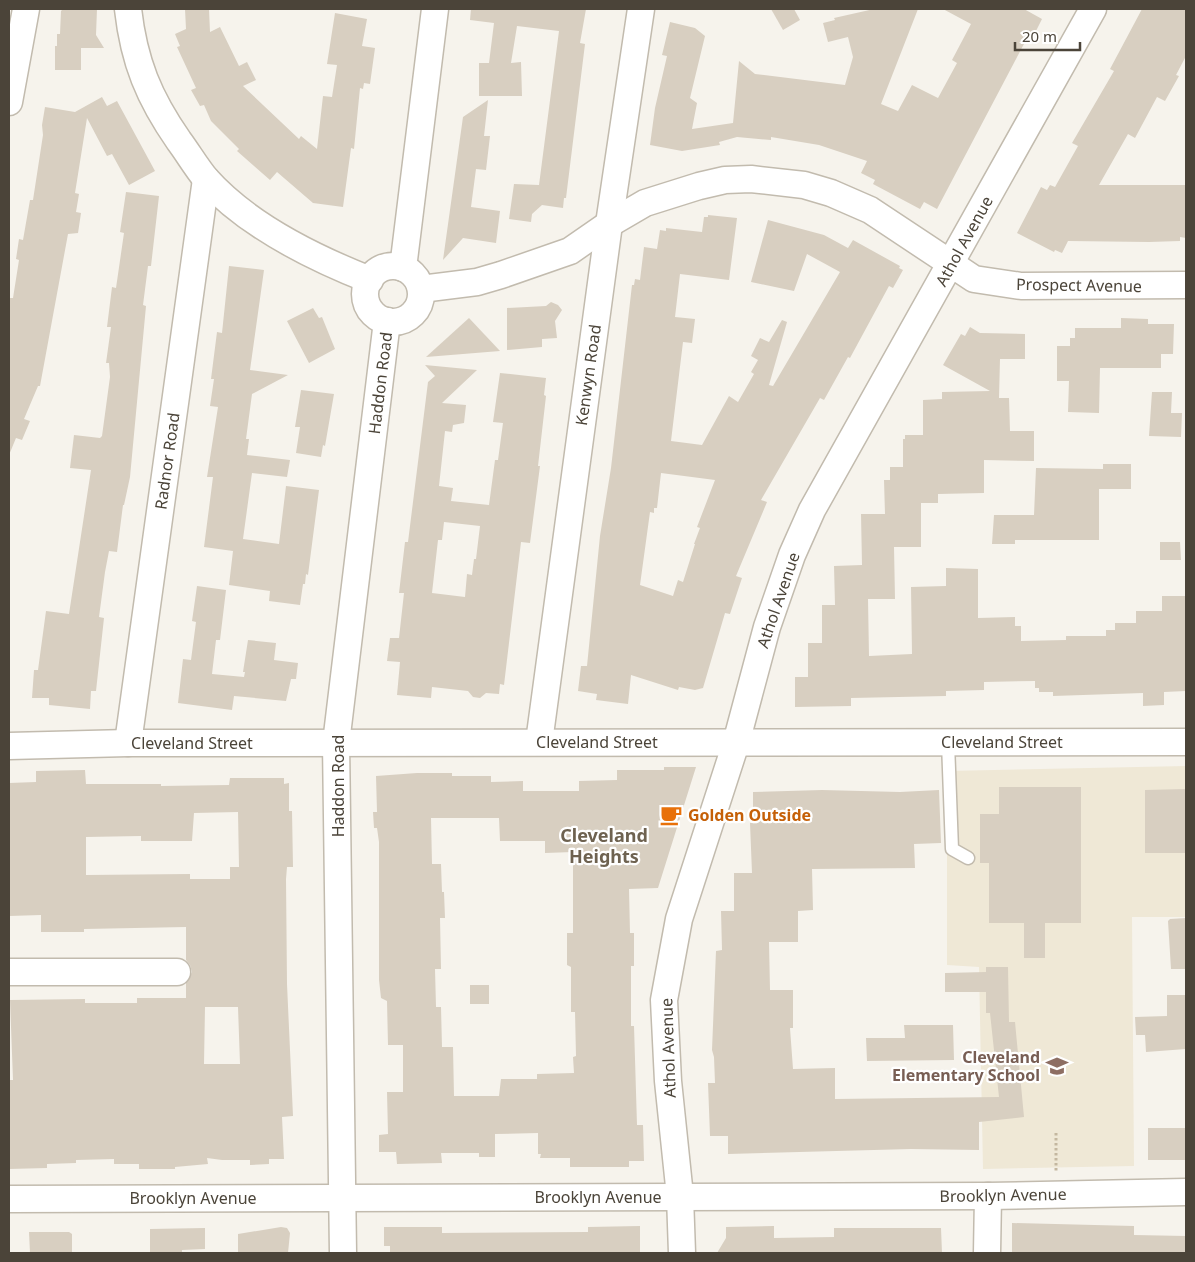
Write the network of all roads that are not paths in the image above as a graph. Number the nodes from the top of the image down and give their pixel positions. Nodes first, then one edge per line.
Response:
1 (26, 9) edge
2 (128, 9) edge
3 (435, 9) edge
4 (641, 9) edge
5 (1093, 9) edge
6 (9, 102) edge
7 (206, 179) junction
8 (609, 224) junction
9 (952, 262) junction
10 (403, 268) junction
11 (370, 280) junction
12 (1186, 285) edge
13 (421, 289) junction
14 (387, 321) junction
15 (539, 742) junction
16 (1186, 742) edge
17 (128, 743) junction
18 (336, 743) junction
19 (736, 743) junction
20 (948, 743) junction
21 (9, 746) edge
22 (968, 858) dead end
23 (9, 972) edge
24 (177, 972) dead end
25 (1186, 1192) edge
26 (680, 1196) junction
27 (988, 1196) junction
28 (9, 1198) edge
29 (343, 1198) junction
30 (344, 1253) edge
31 (682, 1253) edge
32 (987, 1253) edge

1 - 6 street
2 - 7 street
3 - 10 street
4 - 8 street, Kenwyn Road
5 - 9 street, Athol Avenue
7 - 11 street
7 - 17 street, Radnor Road
8 - 9 street, Prospect Avenue
8 - 13 street, Prospect Avenue
8 - 15 street, Kenwyn Road
9 - 12 street, Prospect Avenue
9 - 19 street, Athol Avenue
10 - 11 street
10 - 13 street
11 - 14 street
13 - 14 street
14 - 18 street, Haddon Road
15 - 18 street, Cleveland Street
15 - 19 street, Cleveland Street
16 - 20 street, Cleveland Street
17 - 18 street, Cleveland Street
17 - 21 street, Cleveland Street
18 - 29 street, Haddon Road
19 - 20 street, Cleveland Street
19 - 26 street, Athol Avenue
20 - 22 lane
23 - 24 street
25 - 27 street, Brooklyn Avenue
26 - 27 street, Brooklyn Avenue
26 - 29 street, Brooklyn Avenue
26 - 31 street, Athol Avenue
27 - 32 street
28 - 29 street, Brooklyn Avenue
29 - 30 street, Haddon Road

